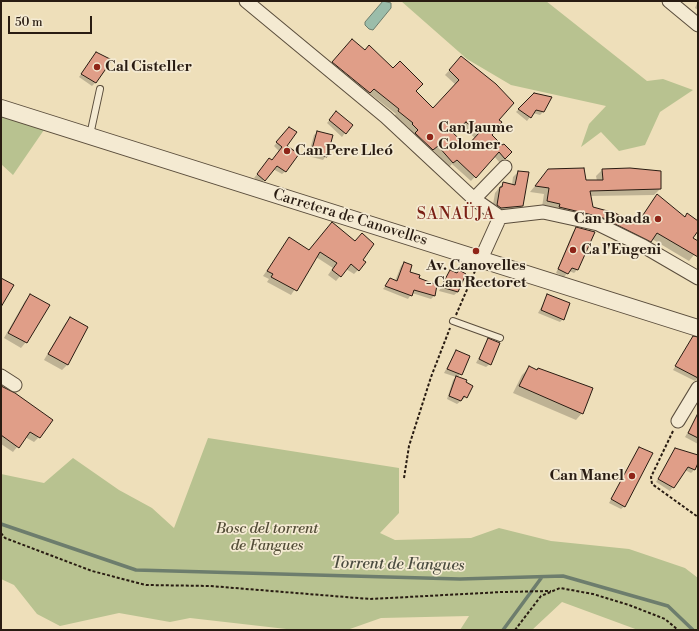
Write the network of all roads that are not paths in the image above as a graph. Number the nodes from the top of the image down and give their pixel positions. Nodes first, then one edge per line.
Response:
1 (246, 1) edge
2 (669, 1) edge
3 (698, 25) edge
4 (100, 89) dead end
5 (1, 108) edge
6 (89, 136) junction
7 (505, 167) dead end
8 (474, 199) junction
9 (500, 217) junction
10 (481, 259) junction
11 (698, 278) edge
12 (453, 321) road end
13 (698, 328) edge
14 (500, 338) dead end
15 (1, 376) edge
16 (14, 385) dead end
17 (698, 388) edge
18 (694, 405) edge
19 (678, 421) road end

1 - 8 street
2 - 3 street
4 - 6 lane
5 - 6 street, Carretera de Canovelles
6 - 10 street, Carretera de Canovelles
7 - 8 street
8 - 9 street
9 - 10 street
9 - 11 street
10 - 13 street, Carretera de Canovelles
12 - 14 lane
15 - 16 street
17 - 18 street
18 - 19 street

